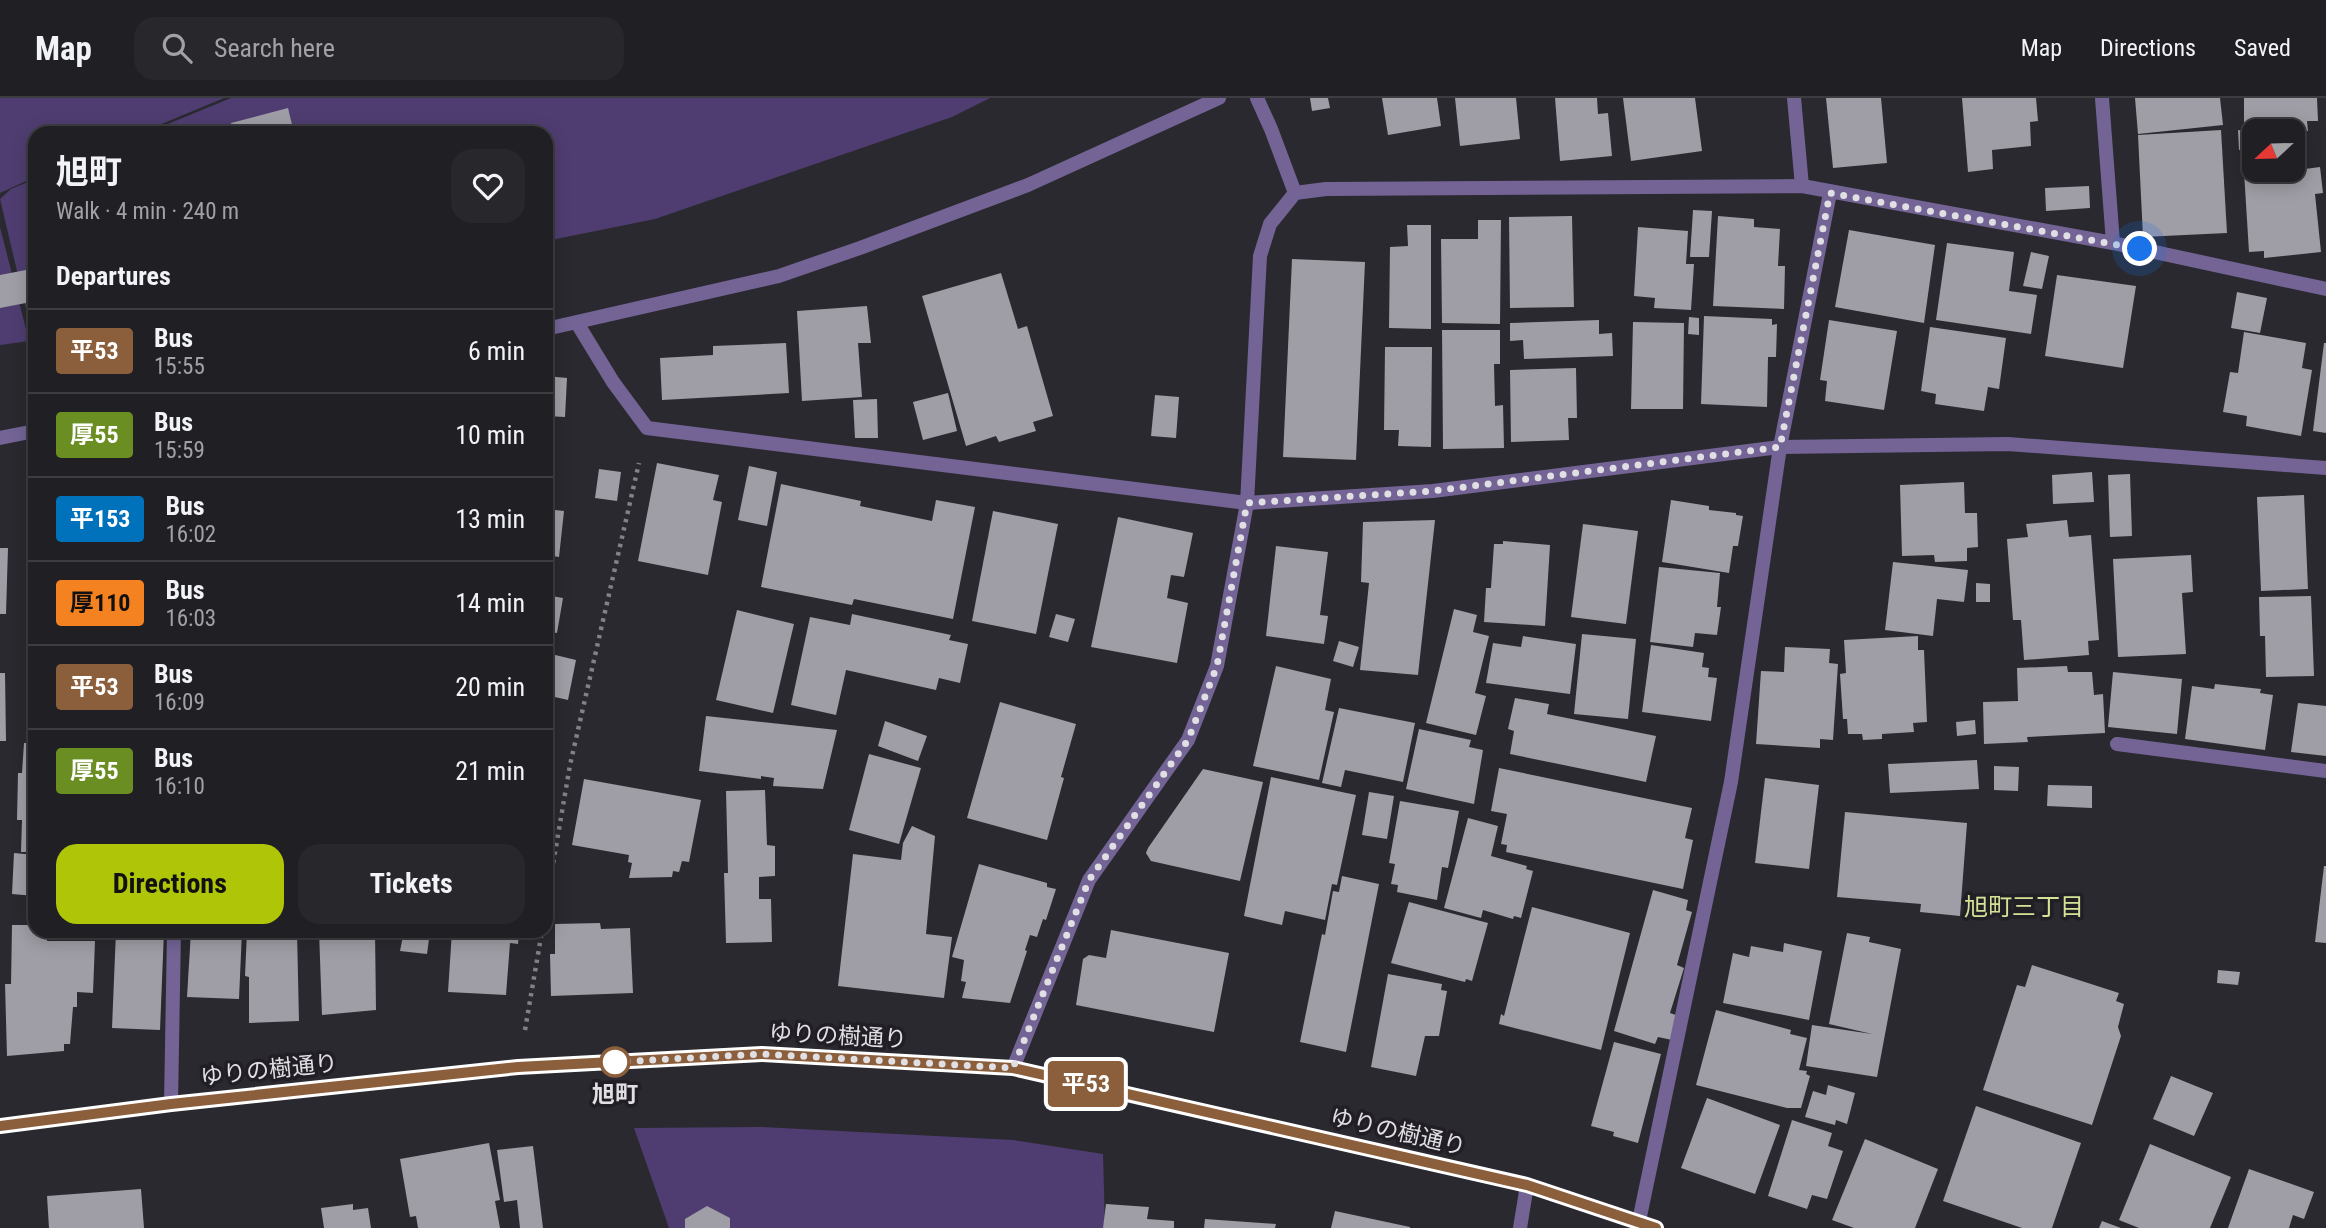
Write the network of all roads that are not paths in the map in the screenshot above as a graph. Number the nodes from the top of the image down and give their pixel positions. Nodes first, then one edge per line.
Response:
1 (1219, 98) edge
2 (1256, 98) edge
3 (1794, 98) edge
4 (2102, 98) edge
5 (1802, 186) junction
6 (1295, 193) junction
7 (1830, 193) junction
8 (2113, 243) junction
9 (2326, 289) edge
10 (577, 323) junction
11 (553, 328) edge
12 (28, 432) edge
13 (0, 438) edge
14 (1780, 447) junction
15 (2326, 468) edge
16 (1247, 503) junction
17 (2118, 744) dead end
18 (2326, 771) edge
19 (174, 938) edge
20 (1013, 1068) junction
21 (171, 1104) junction
22 (0, 1126) edge
23 (1527, 1185) junction
24 (1639, 1222) junction
25 (1520, 1228) edge
26 (1656, 1228) edge

1 - 10 street
2 - 6 street
3 - 5 street
4 - 8 street
5 - 6 street
5 - 7 street
6 - 16 street
7 - 8 street
7 - 14 street
8 - 9 street
10 - 11 street
10 - 16 street
12 - 13 street
14 - 15 street
14 - 16 street
14 - 24 street
16 - 20 street
17 - 18 street
19 - 21 street
20 - 21 main road, ゆりの樹通り
20 - 23 main road, ゆりの樹通り
21 - 22 main road, ゆりの樹通り
23 - 24 main road, ゆりの樹通り
23 - 25 street
24 - 26 main road, ゆりの樹通り

